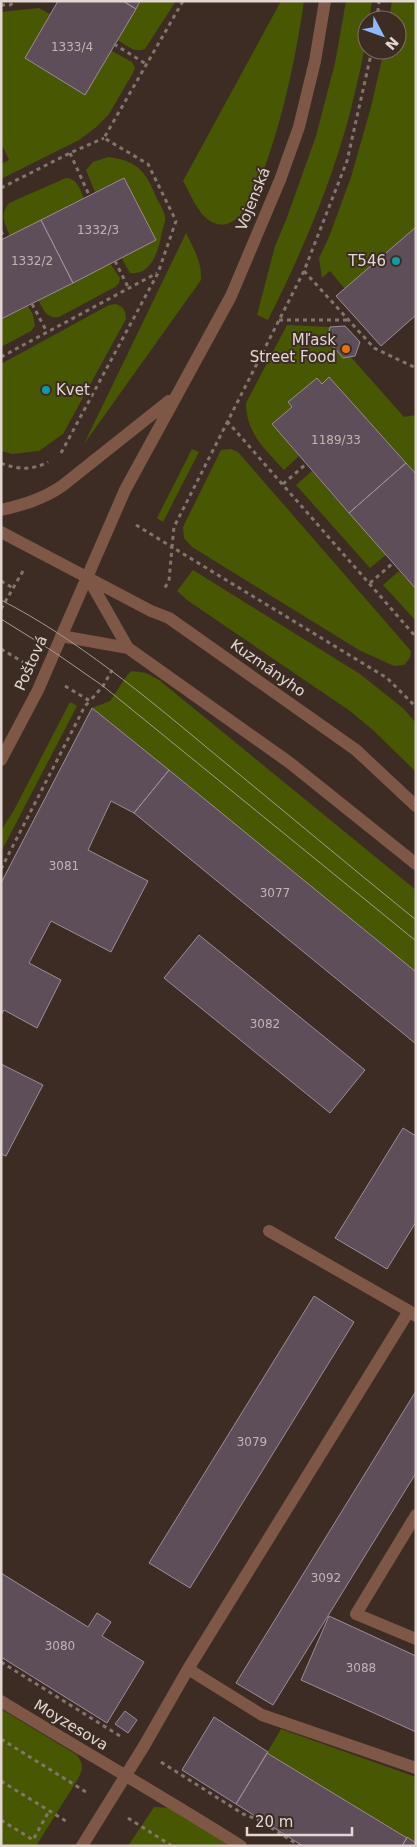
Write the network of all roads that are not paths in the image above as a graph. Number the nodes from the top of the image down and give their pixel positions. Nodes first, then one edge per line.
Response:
1 (325, 1) edge
2 (175, 396) junction
3 (1, 510) edge
4 (1, 532) edge
5 (87, 576) junction
6 (60, 636) junction
7 (128, 648) junction
8 (1, 760) edge
9 (416, 806) edge
10 (416, 864) edge
11 (269, 1231) dead end
12 (412, 1313) edge
13 (416, 1515) edge
14 (416, 1639) edge
15 (188, 1669) junction
16 (1, 1701) edge
17 (416, 1768) edge
18 (125, 1776) junction
19 (85, 1840) edge
20 (242, 1846) edge

1 - 2 street, Vojenská
2 - 3 street, Vojenská
2 - 5 street, Vojenská
4 - 5 street, Kuzmányho
5 - 6 street, Poštová
5 - 7 street
5 - 9 street, Kuzmányho
6 - 7 street
6 - 8 street, Poštová
7 - 10 street
11 - 12 street
12 - 15 street
13 - 14 street
15 - 17 street
15 - 18 street
16 - 18 street, Moyzesova
18 - 19 street
18 - 20 street, Moyzesova

